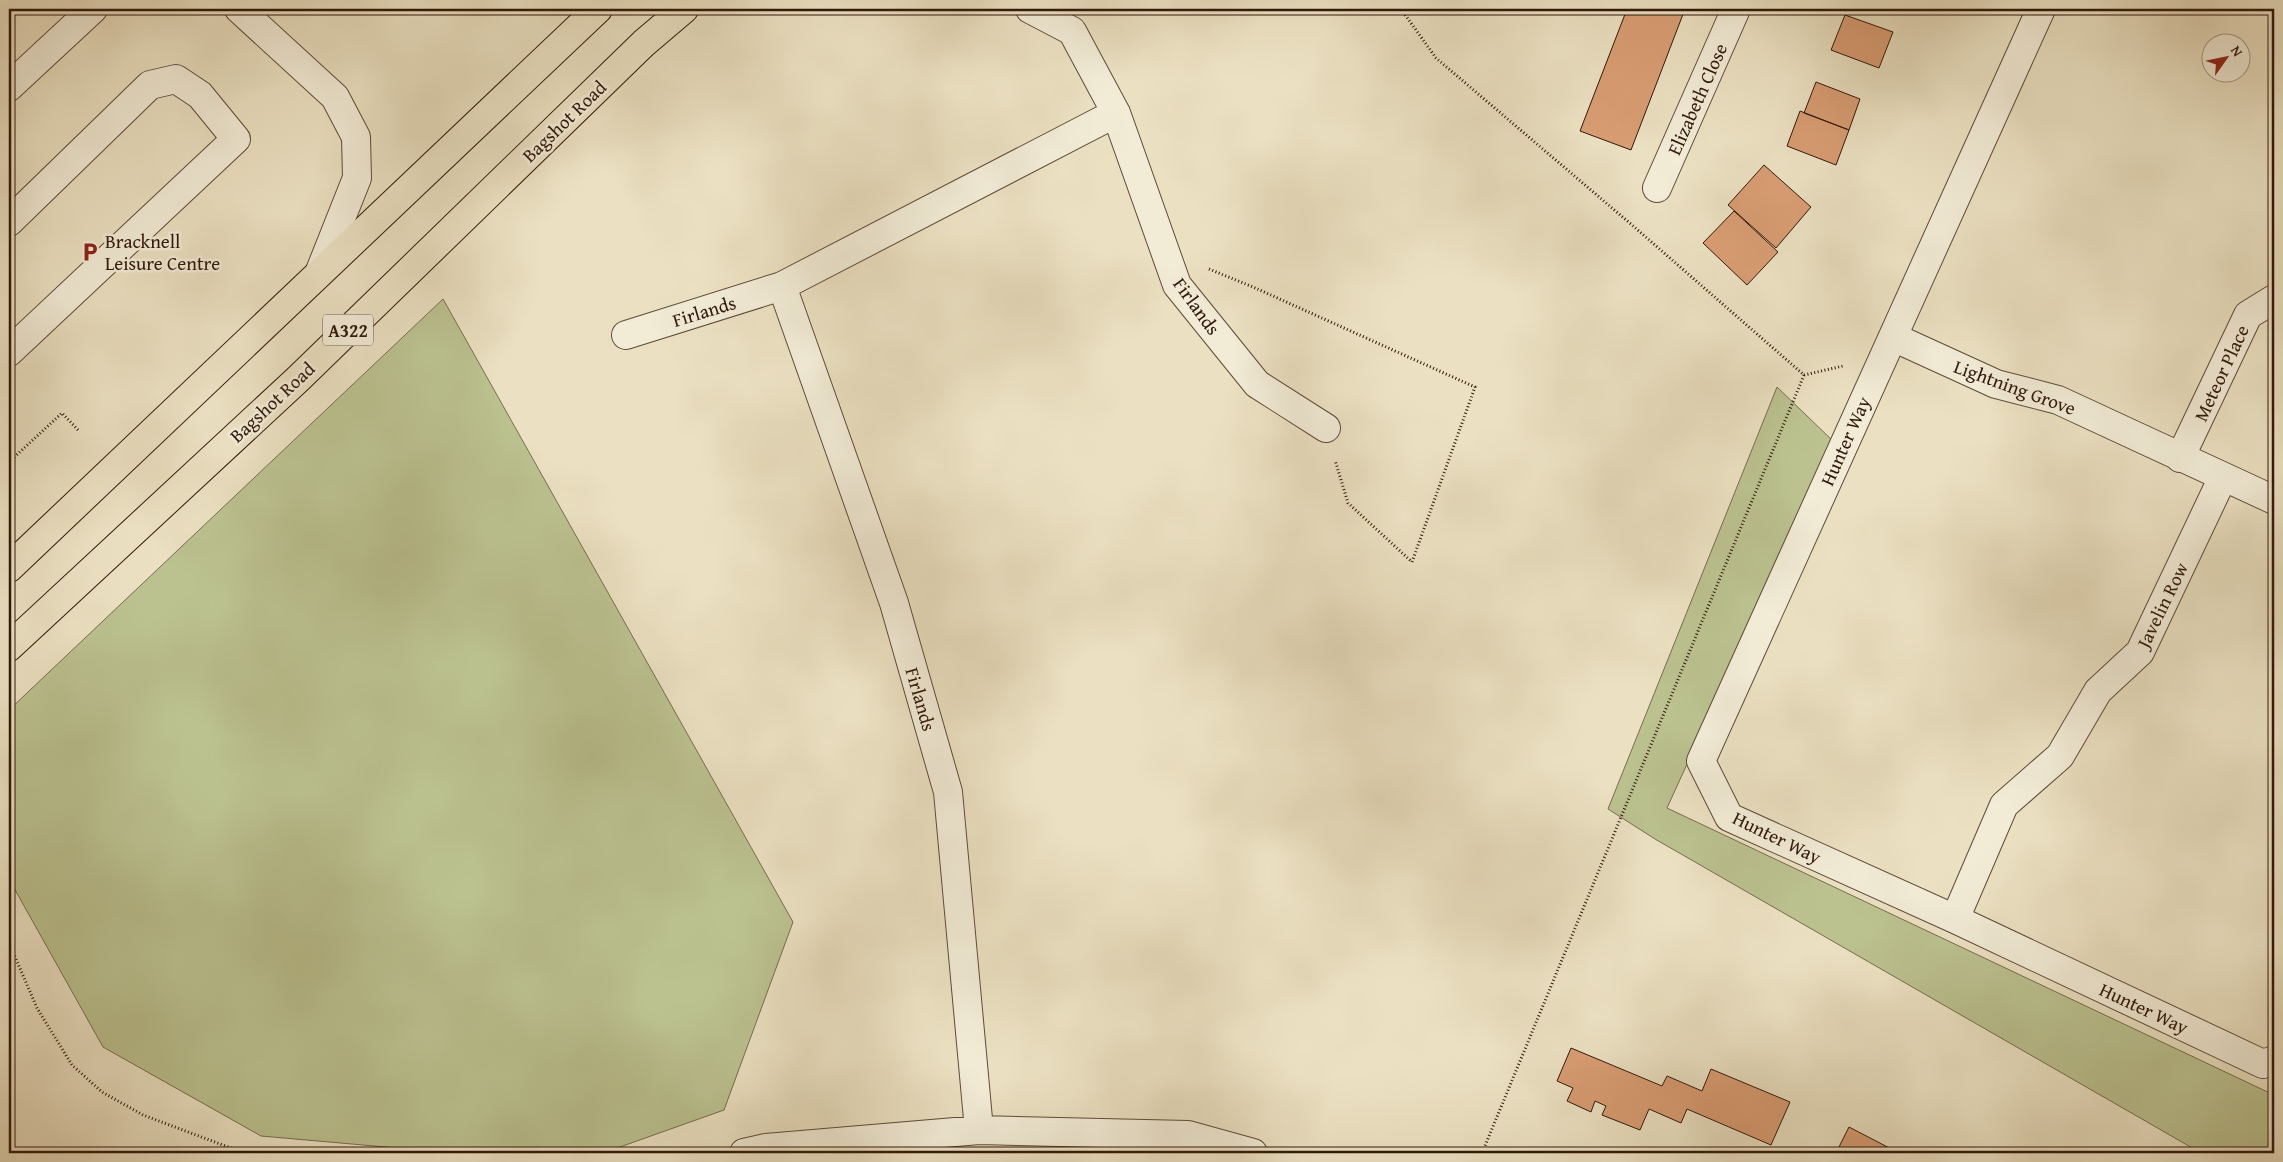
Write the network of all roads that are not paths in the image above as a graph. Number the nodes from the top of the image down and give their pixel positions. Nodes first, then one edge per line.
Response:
1 (93, 9) edge
2 (239, 9) edge
3 (598, 9) edge
4 (684, 9) edge
5 (1030, 9) edge
6 (1736, 9) edge
7 (2041, 9) edge
8 (9, 87) edge
9 (1116, 114) junction
10 (1658, 188) dead end
11 (9, 222) edge
12 (320, 270) junction
13 (782, 286) junction
14 (2274, 299) edge
15 (626, 335) dead end
16 (1893, 337) junction
17 (9, 352) edge
18 (1326, 428) road end
19 (2180, 458) junction
20 (2223, 477) junction
21 (2274, 500) edge
22 (9, 568) edge
23 (9, 647) edge
24 (1955, 920) junction
25 (2274, 1060) edge
26 (979, 1130) junction
27 (758, 1151) edge
28 (1252, 1153) edge

1 - 8 street
2 - 12 street
3 - 12 highway
4 - 23 highway, Bagshot Road / A322
5 - 9 street, Firlands
6 - 10 street, Elizabeth Close
7 - 16 street
9 - 13 street, Firlands
9 - 18 street, Firlands
11 - 17 street
12 - 22 highway
13 - 15 street, Firlands
13 - 26 street, Firlands
14 - 19 street, Meteor Place
16 - 19 street, Lightning Grove
16 - 24 street, Hunter Way
19 - 20 street, Lightning Grove
20 - 21 street, Lightning Grove
20 - 24 street, Javelin Row
24 - 25 street, Hunter Way
26 - 27 street
26 - 28 street

